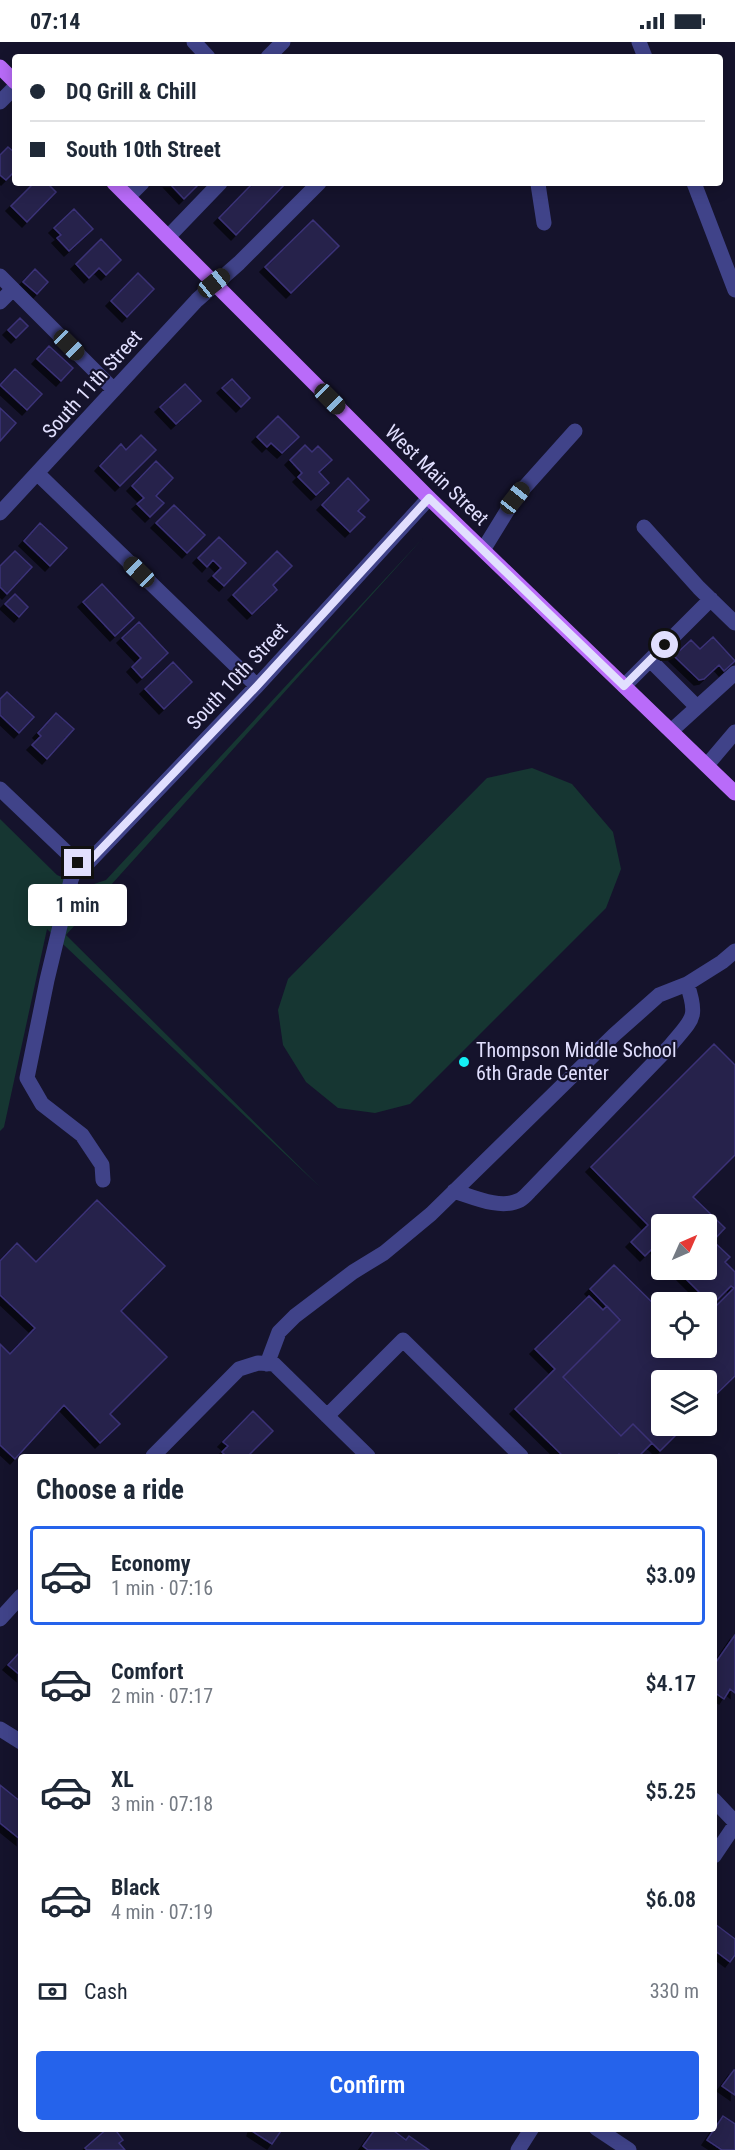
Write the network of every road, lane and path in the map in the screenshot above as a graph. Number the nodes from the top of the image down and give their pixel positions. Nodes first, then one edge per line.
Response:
1 (194, 42) edge
2 (283, 42) edge
3 (205, 54) edge
4 (271, 54) edge
5 (0, 66) edge
6 (12, 79) edge
7 (12, 90) edge
8 (0, 102) edge
9 (117, 186) edge
10 (139, 186) edge
11 (217, 186) edge
12 (316, 186) edge
13 (538, 186) edge
14 (695, 186) edge
15 (128, 197) junction
16 (544, 223) dead end
17 (168, 237) junction
18 (0, 276) edge
19 (214, 283) junction
20 (13, 289) junction
21 (735, 290) edge
22 (0, 302) edge
23 (114, 390) junction
24 (575, 431) dead end
25 (38, 474) junction
26 (429, 498) junction
27 (0, 513) edge
28 (644, 527) dead end
29 (483, 550) junction
30 (711, 599) junction
31 (735, 623) edge
32 (650, 660) junction
33 (735, 673) edge
34 (257, 686) junction
35 (624, 686) junction
36 (697, 707) junction
37 (671, 731) junction
38 (735, 732) edge
39 (707, 765) junction
40 (0, 789) edge
41 (735, 793) edge
42 (75, 860) junction
43 (735, 951) edge
44 (687, 984) junction
45 (103, 1180) dead end
46 (454, 1191) junction
47 (262, 1364) junction
48 (327, 1416) junction
49 (155, 1454) edge
50 (366, 1454) edge
51 (519, 1454) edge
52 (18, 1599) edge
53 (0, 1619) edge
54 (0, 1729) edge
55 (18, 1740) edge
56 (717, 1803) edge
57 (735, 1824) edge
58 (717, 1851) edge
59 (529, 2132) edge
60 (602, 2132) edge
61 (518, 2150) edge
62 (629, 2150) edge

1 - 3 street
2 - 4 street
5 - 6 main road
7 - 8 street
9 - 15 main road, West Main Street
10 - 15 street
11 - 17 street
12 - 19 street, South 11th Street
13 - 16 street
14 - 21 street
15 - 17 main road, West Main Street
17 - 19 main road, West Main Street
18 - 20 street
19 - 23 street, South 11th Street
19 - 26 main road, West Main Street
20 - 22 street
20 - 23 street
23 - 25 street, South 11th Street
24 - 29 street
25 - 27 street, South 11th Street
25 - 34 street
26 - 29 main road, West Main Street
26 - 34 street, South 10th Street
28 - 30 street
29 - 35 main road, West Main Street
30 - 31 street
30 - 32 street
32 - 35 street
32 - 36 street
33 - 36 street
34 - 42 street, South 10th Street
35 - 37 main road, West Main Street
36 - 37 street
37 - 39 main road, West Main Street
38 - 39 street
39 - 41 main road, West Main Street
40 - 42 street
42 - 45 street
43 - 44 street
44 - 46 street
44 - 46 street
46 - 47 street
47 - 48 street
47 - 49 street
48 - 50 street
48 - 51 street
52 - 53 street
54 - 55 street
56 - 57 street
57 - 58 street
59 - 61 street
60 - 62 street

